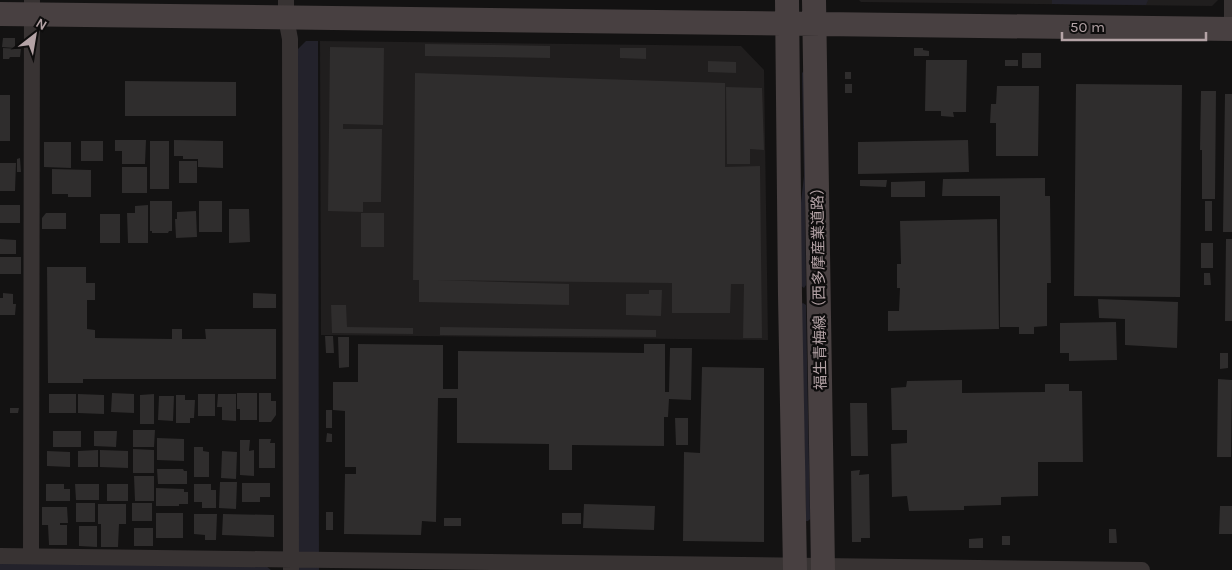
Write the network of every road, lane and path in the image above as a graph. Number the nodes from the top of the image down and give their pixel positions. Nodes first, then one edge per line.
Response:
1 (787, 0) edge
2 (814, 0) edge
3 (1232, 0) edge
4 (32, 7) edge
5 (286, 9) edge
6 (0, 14) edge
7 (787, 23) junction
8 (814, 24) junction
9 (1232, 28) edge
10 (790, 295) junction
11 (819, 295) junction
12 (0, 556) edge
13 (31, 556) junction
14 (291, 565) edge
15 (795, 568) edge
16 (823, 568) edge
17 (1142, 570) edge

1 - 7 street, 福生青梅線（西多摩産業道路）
2 - 8 street, 福生青梅線（西多摩産業道路）
3 - 9 street
4 - 5 street
4 - 6 street
4 - 13 street
5 - 7 street
5 - 14 street
7 - 8 street
7 - 10 street, 福生青梅線（西多摩産業道路）
8 - 9 street
8 - 11 street, 福生青梅線（西多摩産業道路）
10 - 11 street
10 - 15 street, 福生青梅線（西多摩産業道路）
11 - 16 street, 福生青梅線（西多摩産業道路）
12 - 13 street
13 - 14 street
14 - 15 street
15 - 16 street
16 - 17 street

